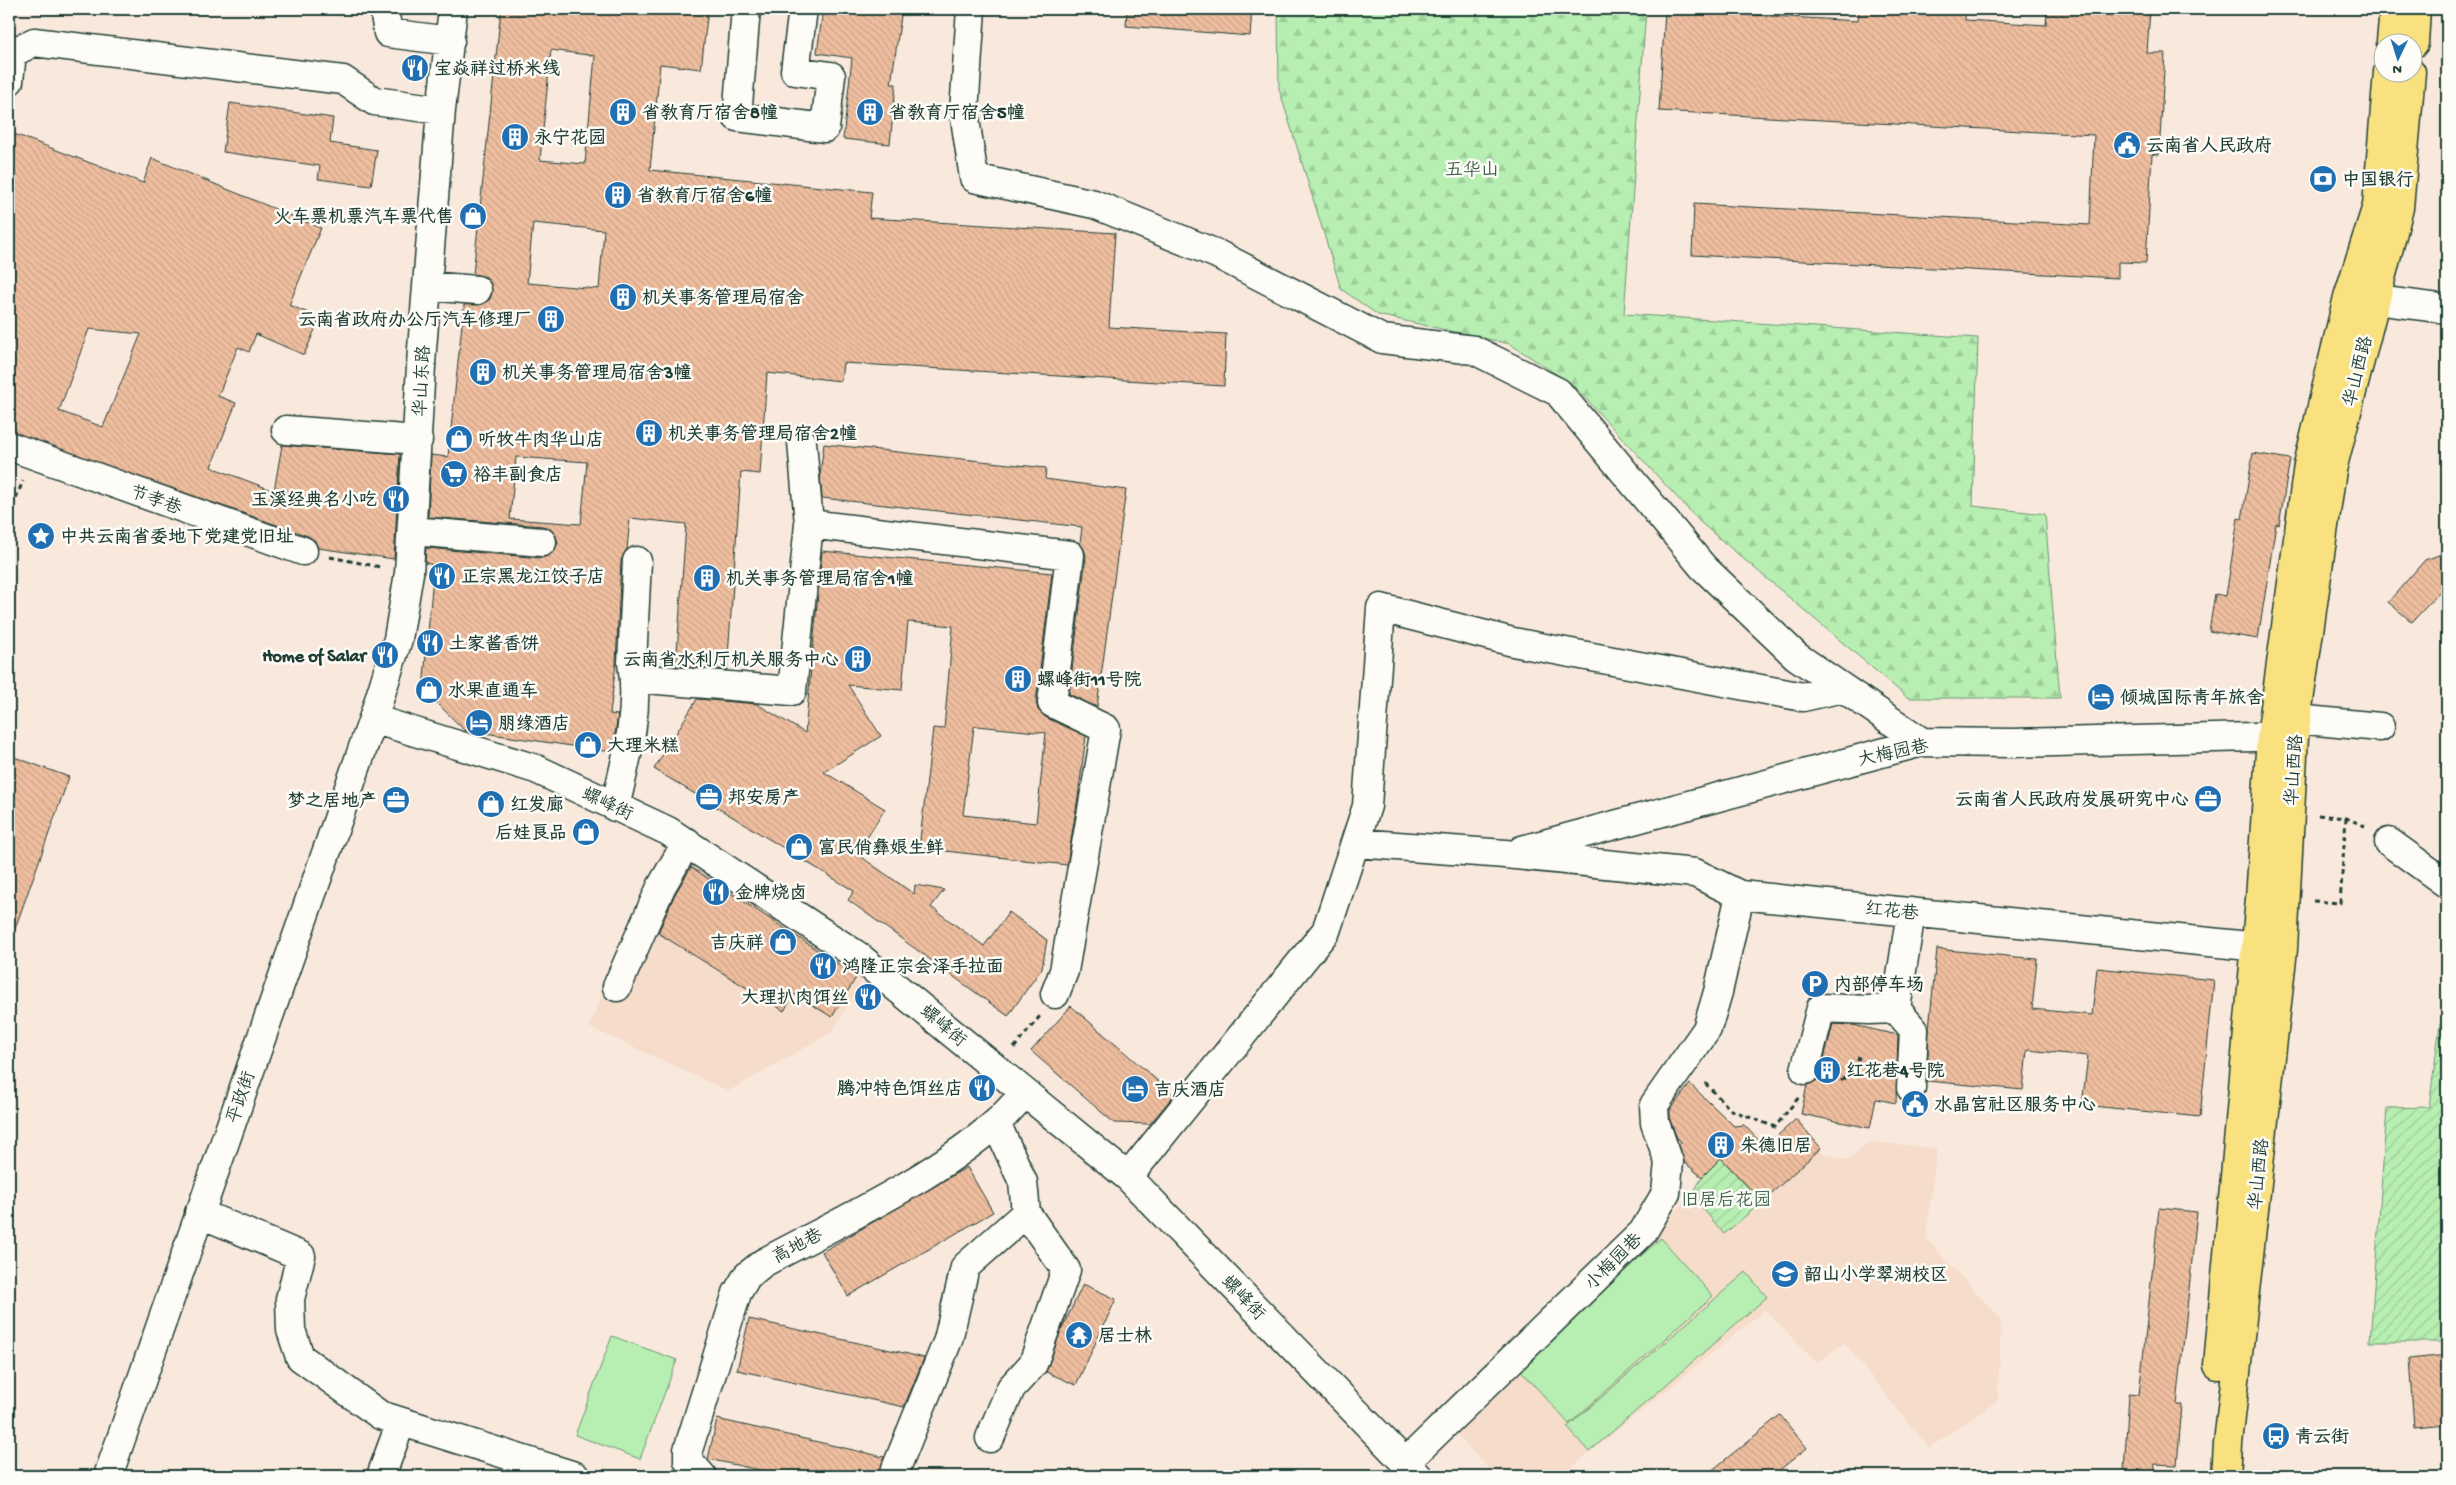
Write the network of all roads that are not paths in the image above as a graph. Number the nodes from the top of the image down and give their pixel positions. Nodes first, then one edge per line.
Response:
1 (384, 9) edge
2 (454, 9) edge
3 (746, 9) edge
4 (802, 9) edge
5 (971, 9) edge
6 (2394, 9) edge
7 (2416, 9) edge
8 (2392, 32) edge
9 (2415, 32) edge
10 (450, 41) junction
11 (9, 81) edge
12 (2387, 82) edge
13 (2410, 84) edge
14 (441, 110) junction
15 (427, 286) junction
16 (477, 290) dead end
17 (2376, 300) junction
18 (2447, 308) edge
19 (286, 430) dead end
20 (418, 440) junction
21 (802, 442) dead end
22 (9, 446) edge
23 (808, 524) junction
24 (412, 531) junction
25 (542, 542) dead end
26 (303, 551) road end
27 (637, 561) dead end
28 (634, 678) junction
29 (1843, 688) junction
30 (373, 719) junction
31 (2380, 727) dead end
32 (2287, 730) junction
33 (1922, 742) junction
34 (615, 807) junction
35 (687, 842) junction
36 (2389, 842) dead end
37 (1356, 843) junction
38 (1505, 854) junction
39 (2447, 884) edge
40 (1740, 895) junction
41 (1911, 912) junction
42 (2255, 946) junction
43 (2283, 949) junction
44 (617, 987) dead end
45 (1055, 994) road end
46 (1896, 1009) junction
47 (1805, 1080) road end
48 (1911, 1088) dead end
49 (1025, 1093) junction
50 (996, 1124) junction
51 (1128, 1177) junction
52 (199, 1213) junction
53 (1026, 1214) junction
54 (401, 1422) junction
55 (990, 1438) dead end
56 (1412, 1469) edge
57 (108, 1476) edge
58 (381, 1476) edge
59 (575, 1476) edge
60 (702, 1476) edge
61 (893, 1476) edge
62 (2209, 1476) edge
63 (2226, 1476) edge

1 - 10 street
2 - 10 street, 华山东路
3 - 4 street
5 - 29 street
6 - 8 main road
7 - 9 main road
10 - 14 street, 华山东路
11 - 14 street
12 - 32 main road, 华山西路
13 - 17 main road, 华山西路
14 - 15 street, 华山东路
15 - 16 street
15 - 20 street, 华山东路
17 - 18 street
17 - 32 main road, 华山西路
19 - 20 street
20 - 24 street, 华山东路
21 - 23 street
22 - 26 street, 节孝巷
23 - 28 street
23 - 45 street
24 - 25 street
24 - 30 street, 华山东路
27 - 28 street
28 - 34 street
29 - 33 street
29 - 37 street
30 - 34 street, 螺峰街
30 - 52 street, 平政街
31 - 32 street, 大梅园巷
32 - 33 street, 大梅园巷
32 - 42 main road, 华山西路
32 - 43 main road, 华山西路
33 - 38 street, 大梅园巷
34 - 35 street, 螺峰街
35 - 44 street
35 - 49 street, 螺峰街
36 - 39 street
37 - 38 street, 红花巷
37 - 51 street
38 - 40 street, 红花巷
40 - 41 street, 红花巷
40 - 56 street, 小梅园巷
41 - 42 street, 红花巷
41 - 46 street
42 - 43 street, 红花巷
42 - 62 main road, 华山西路
43 - 63 main road, 华山西路
46 - 47 street
46 - 48 street
49 - 50 street, 高地巷
49 - 51 street, 螺峰街
50 - 53 street
50 - 60 street, 高地巷
51 - 56 street, 螺峰街
52 - 54 street
52 - 57 street, 平政街
53 - 55 street
53 - 61 street
54 - 58 street
54 - 59 street

